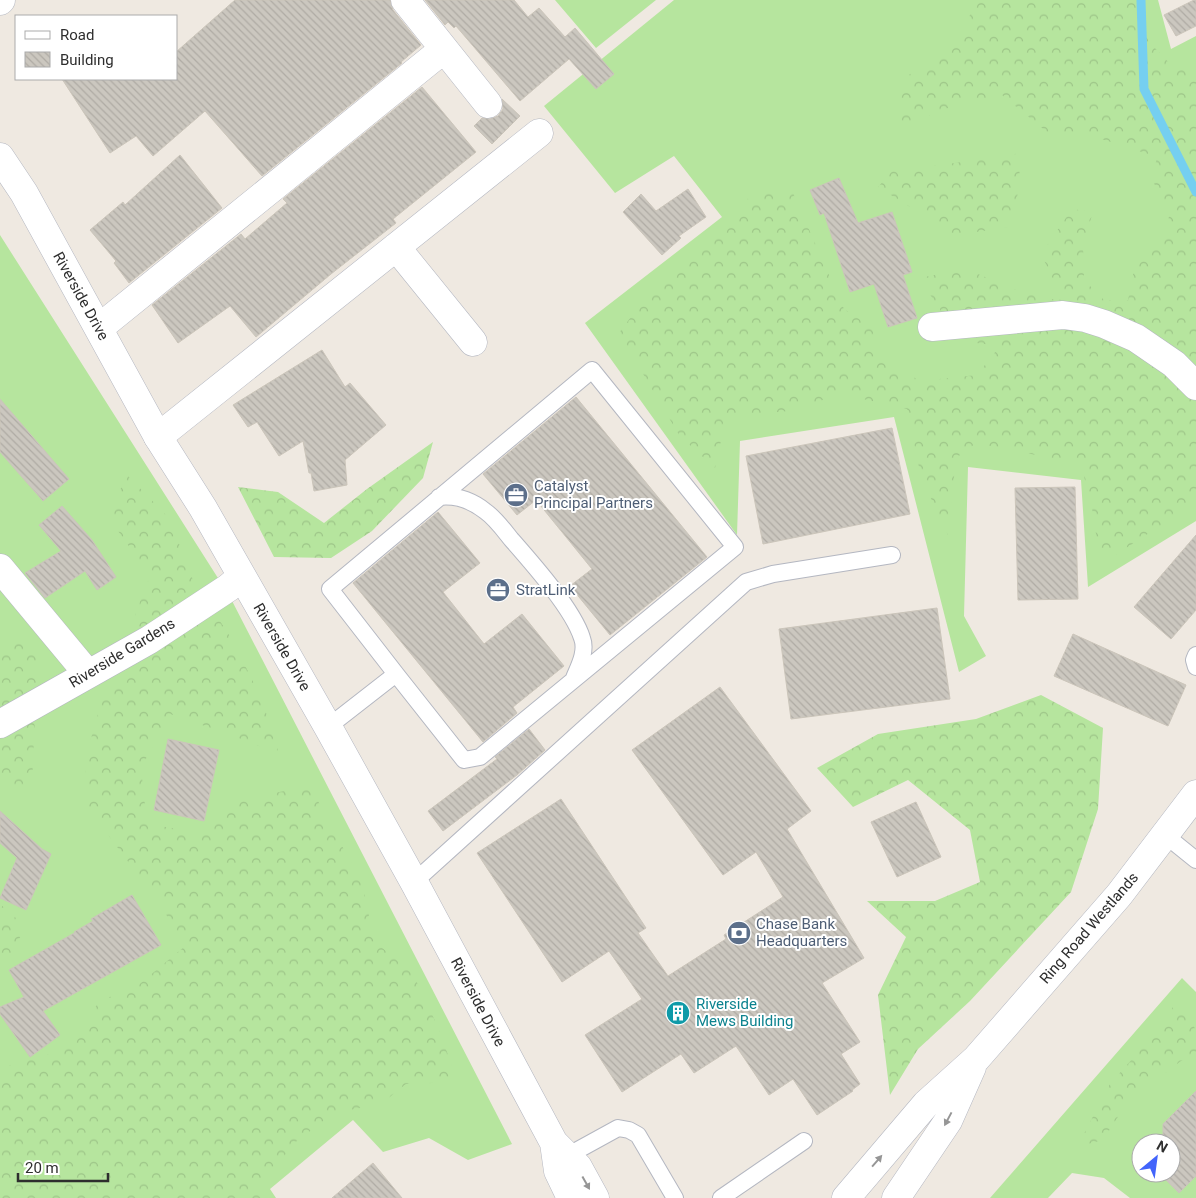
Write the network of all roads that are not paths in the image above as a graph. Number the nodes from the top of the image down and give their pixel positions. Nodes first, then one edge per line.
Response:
1 (405, 0) edge
2 (444, 49) junction
3 (488, 104) dead end
4 (539, 133) dead end
5 (0, 157) edge
6 (396, 247) junction
7 (932, 327) dead end
8 (99, 328) junction
9 (473, 342) dead end
10 (1196, 386) edge
11 (158, 437) junction
12 (439, 497) junction
13 (892, 555) dead end
14 (0, 568) edge
15 (240, 577) junction
16 (1196, 655) edge
17 (1196, 667) edge
18 (88, 674) junction
19 (396, 674) junction
20 (573, 680) junction
21 (0, 724) edge
22 (328, 727) junction
23 (1196, 794) edge
24 (1165, 836) junction
25 (1196, 860) edge
26 (414, 882) junction
27 (976, 1059) junction
28 (804, 1142) dead end
29 (561, 1150) junction
30 (899, 1197) edge
31 (571, 1198) edge
32 (595, 1198) edge
33 (675, 1198) edge
34 (721, 1198) edge
35 (846, 1198) edge

1 - 2 street
2 - 3 street
2 - 8 street
4 - 6 street
5 - 8 street, Riverside Drive
6 - 9 street
6 - 11 street
7 - 10 street
8 - 11 street, Riverside Drive
11 - 15 street, Riverside Drive
12 - 19 lane
12 - 20 lane
12 - 20 lane
13 - 26 lane
14 - 18 street
15 - 18 street, Riverside Gardens
15 - 22 street, Riverside Drive
16 - 17 lane
18 - 21 street, Riverside Gardens
19 - 20 lane
19 - 22 lane
22 - 26 street, Riverside Drive
23 - 24 street, Ring Road Westlands
24 - 25 lane
24 - 27 street, Ring Road Westlands
26 - 29 street, Riverside Drive
27 -> 30 street, Ring Road Westlands
35 -> 27 street, Ring Road Westlands
28 - 34 lane
29 - 31 street, Riverside Drive
29 -> 32 street, Riverside Drive
29 - 33 lane

